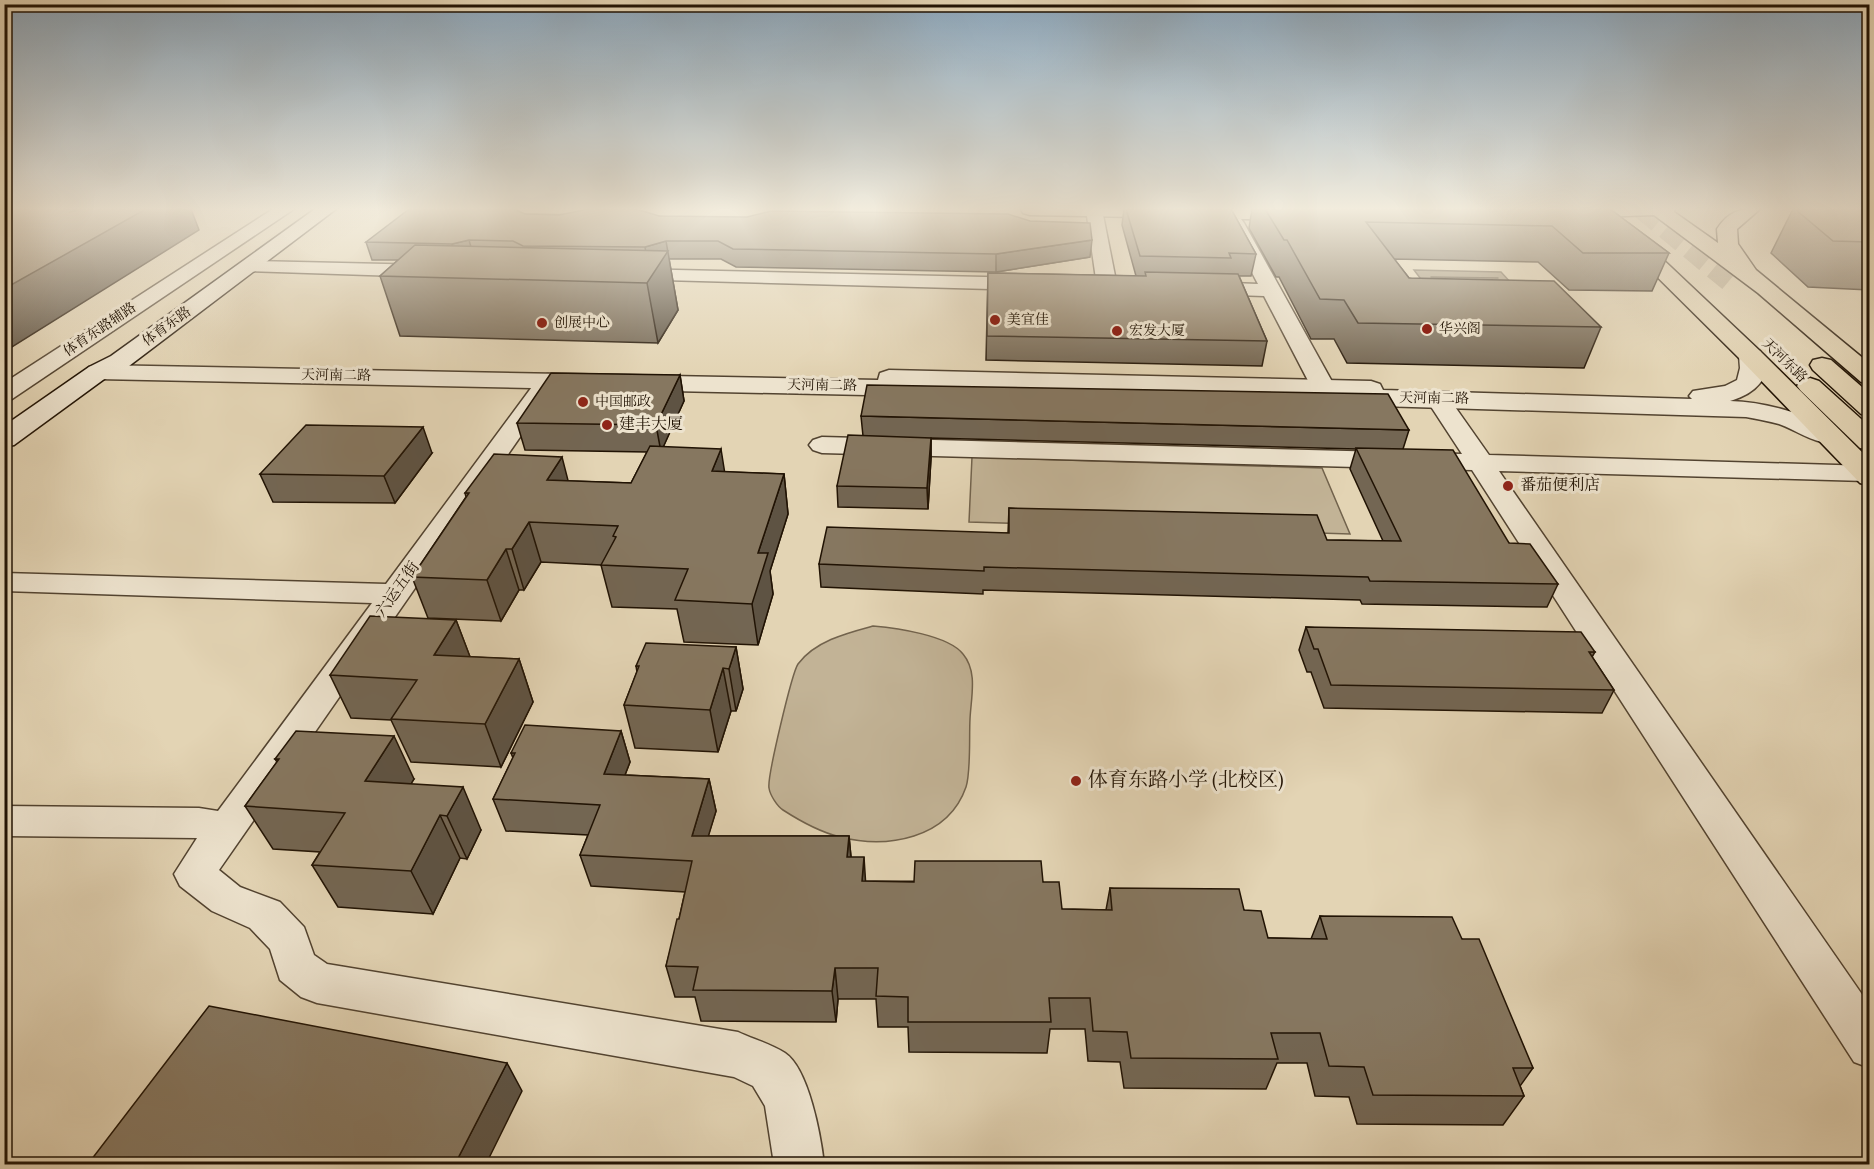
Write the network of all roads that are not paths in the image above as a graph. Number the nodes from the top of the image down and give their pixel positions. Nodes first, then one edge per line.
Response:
1 (200, 264) edge
2 (220, 264) edge
3 (255, 264) edge
4 (1103, 264) edge
5 (1257, 264) edge
6 (1655, 264) edge
7 (1733, 264) tunnel mouth
8 (1742, 264) tunnel mouth
9 (250, 267) junction
10 (1659, 268) junction
11 (1694, 268) junction
12 (447, 271) edge
13 (613, 274) edge
14 (1752, 278) junction
15 (1728, 281) tunnel mouth
16 (1050, 285) edge
17 (1084, 286) edge
18 (1107, 286) junction
19 (1131, 287) edge
20 (1189, 288) edge
21 (1271, 290) junction
22 (1751, 356) junction
23 (109, 367) junction
24 (1869, 377) edge
25 (548, 381) junction
26 (1326, 392) junction
27 (4, 394) edge
28 (1438, 399) junction
29 (1869, 408) edge
30 (4, 415) edge
31 (1829, 436) junction
32 (4, 439) edge
33 (1869, 442) edge
34 (822, 445) dead end
35 (1480, 462) junction
36 (1868, 475) edge
37 (4, 582) edge
38 (395, 594) junction
39 (4, 821) edge
40 (227, 828) junction
41 (1869, 1046) edge
42 (799, 1164) edge

1 - 27 street, 体育东路辅路
2 - 30 street, 体育东路
3 - 9 street, 体育东路
4 - 18 street
5 - 21 street
6 - 10 highway
7 - 14 highway
8 - 14 highway
9 - 12 street
9 - 23 street, 体育东路
10 - 11 highway
10 - 22 highway
11 - 14 highway
11 - 33 highway, 天河东路
13 - 16 street
14 - 24 highway
15 - 29 highway, 天河东路
17 - 18 street
18 - 19 street
20 - 21 street
21 - 26 street
22 - 26 street, 天河南二路
22 - 31 highway
23 - 25 street, 天河南二路
23 - 26 street, 天河南二路
23 - 32 street, 体育东路
25 - 26 street, 天河南二路
25 - 38 street, 六运五街
26 - 28 street, 天河南二路
28 - 31 street, 天河南二路
28 - 35 street
31 - 36 highway
34 - 35 street
35 - 36 street
35 - 41 street
37 - 38 street
38 - 40 street, 六运五街
39 - 40 street
40 - 42 street, 六运五街

